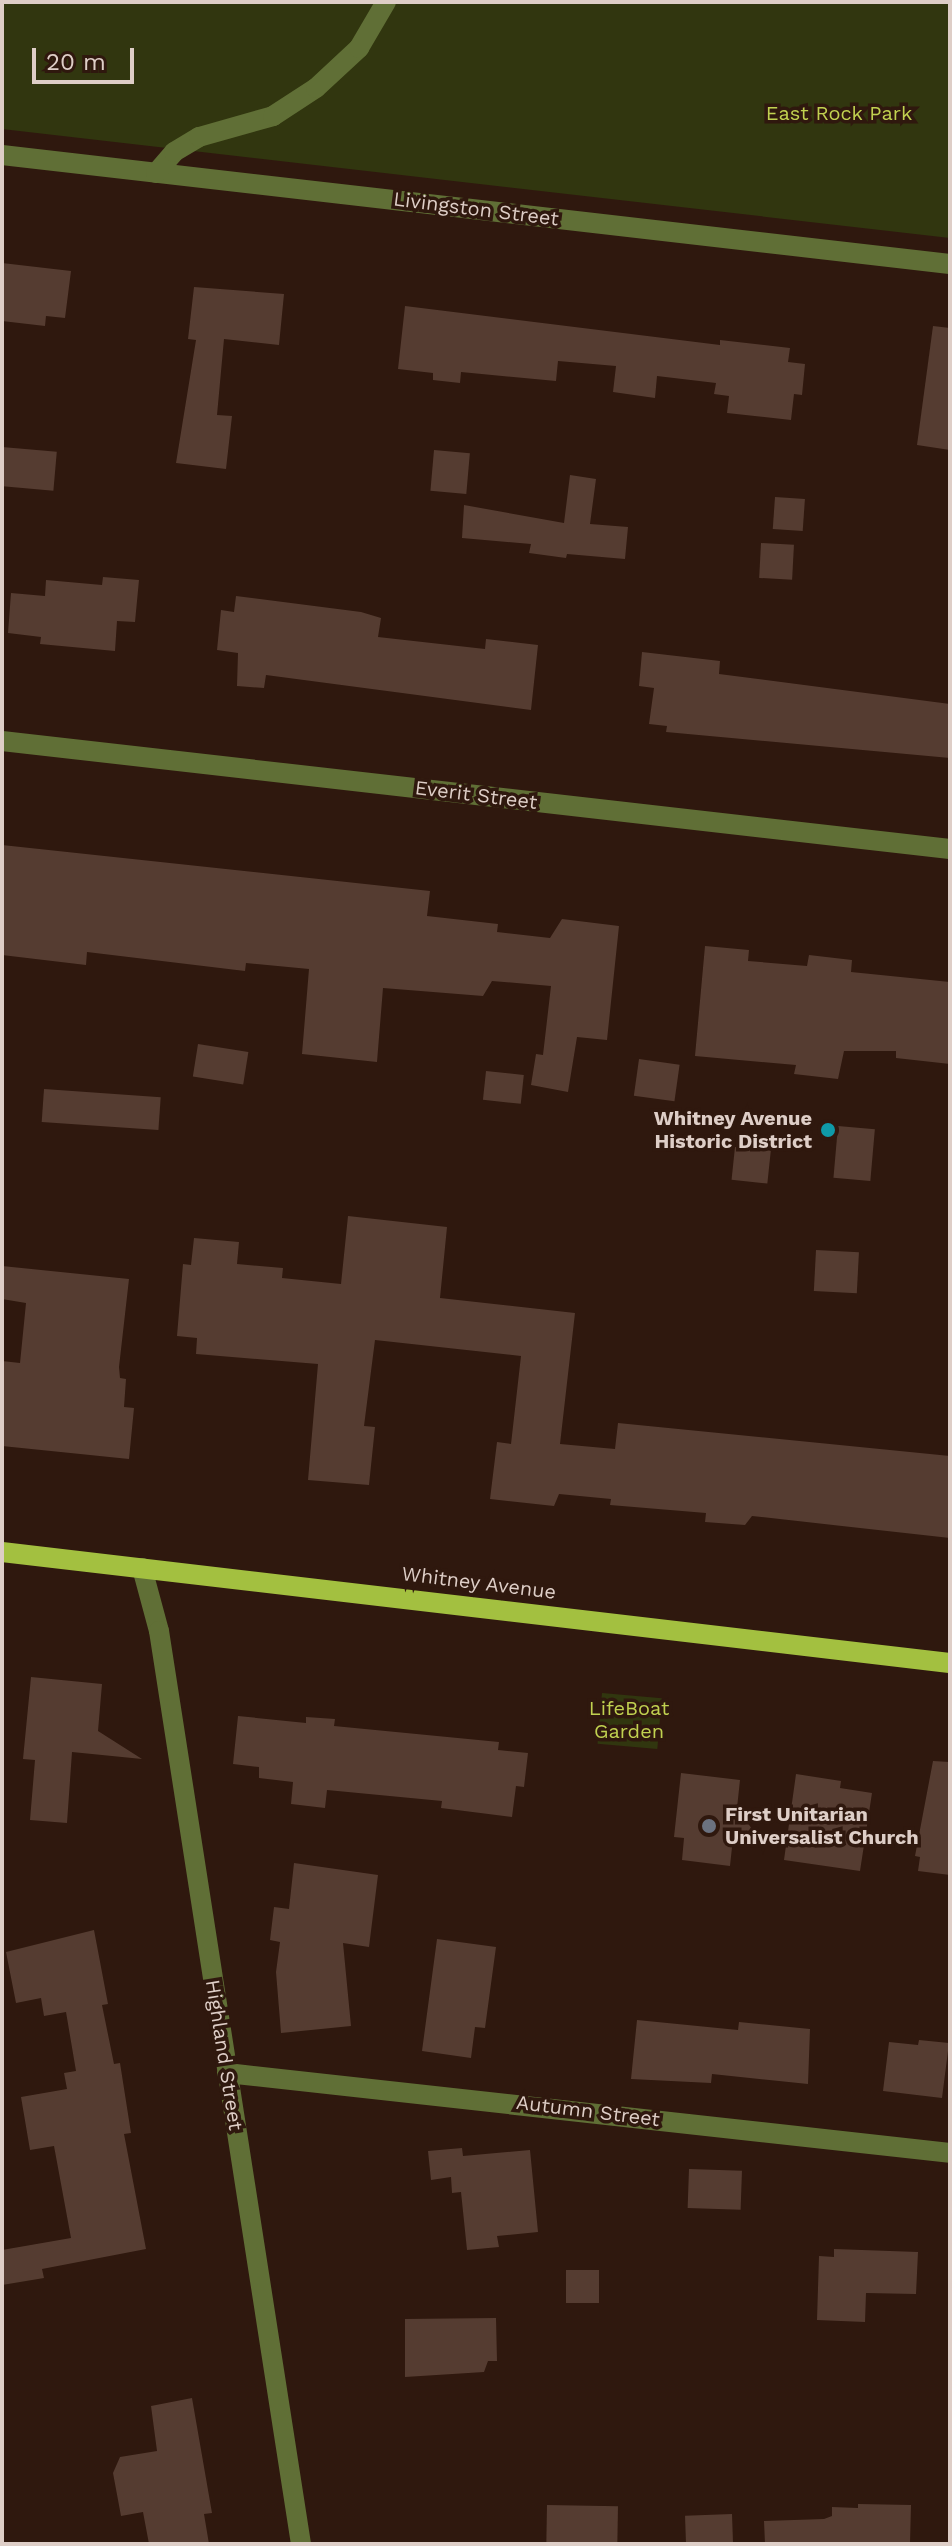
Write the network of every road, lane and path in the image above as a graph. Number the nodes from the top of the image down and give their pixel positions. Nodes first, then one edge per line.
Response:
1 (386, 2) edge
2 (2, 155) edge
3 (156, 173) junction
4 (950, 264) edge
5 (2, 741) edge
6 (950, 849) edge
7 (2, 1552) edge
8 (142, 1568) junction
9 (950, 1663) edge
10 (227, 2073) junction
11 (950, 2153) edge
12 (301, 2544) edge

1 - 3 street
2 - 3 street, Livingston Street
3 - 4 street, Livingston Street
5 - 6 street, Everit Street
7 - 8 main road, Whitney Avenue
8 - 9 main road, Whitney Avenue
8 - 10 street, Highland Street
10 - 11 street, Autumn Street
10 - 12 street, Highland Street

